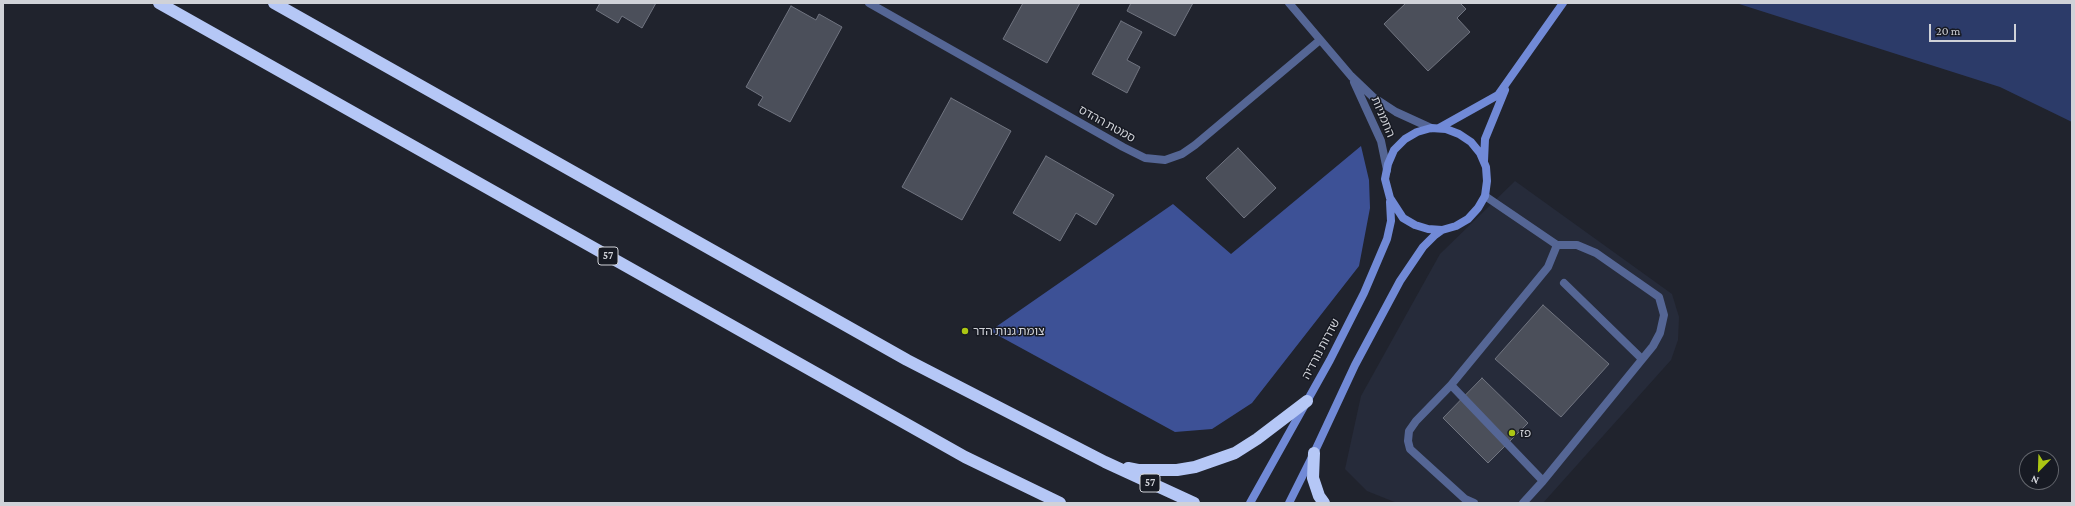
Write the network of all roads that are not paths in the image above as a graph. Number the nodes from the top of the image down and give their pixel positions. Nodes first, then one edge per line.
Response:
1 (159, 3) edge
2 (274, 3) edge
3 (869, 3) edge
4 (1289, 3) edge
5 (1563, 3) edge
6 (1320, 40) junction
7 (1351, 76) junction
8 (1512, 77) junction
9 (1435, 128) junction
10 (1484, 162) junction
11 (1387, 170) junction
12 (1485, 196) junction
13 (1390, 198) junction
14 (1442, 230) junction
15 (1557, 245) junction
16 (1564, 283) dead end
17 (1642, 359) junction
18 (1451, 386) junction
19 (1306, 401) junction
20 (1314, 453) junction
21 (1105, 462) junction
22 (1543, 481) junction
23 (1060, 503) edge
24 (1194, 503) edge
25 (1250, 503) edge
26 (1289, 503) edge
27 (1324, 503) edge
28 (1474, 503) edge
29 (1523, 503) edge

1 - 23 highway, 57
2 - 21 highway, 57
3 - 6 street, סמטת ההדס
4 - 6 street, החמניות
5 - 8 street
6 - 7 street, החמניות
7 - 9 street, החמניות
7 - 11 street, החמניות
8 - 9 street
8 - 10 street
9 - 10 street
9 - 11 street
10 - 12 street
11 - 13 street
12 - 14 street
12 - 15 street
13 - 14 street
13 - 19 street, שדרות נורדיה
14 - 20 street
15 - 17 street
15 - 18 street
16 - 17 street
17 - 22 street
18 - 22 street
18 - 28 street
19 - 21 highway
19 - 25 street, שדרות נורדיה
20 - 26 street
20 - 27 highway
21 - 24 highway, 57
22 - 29 street

